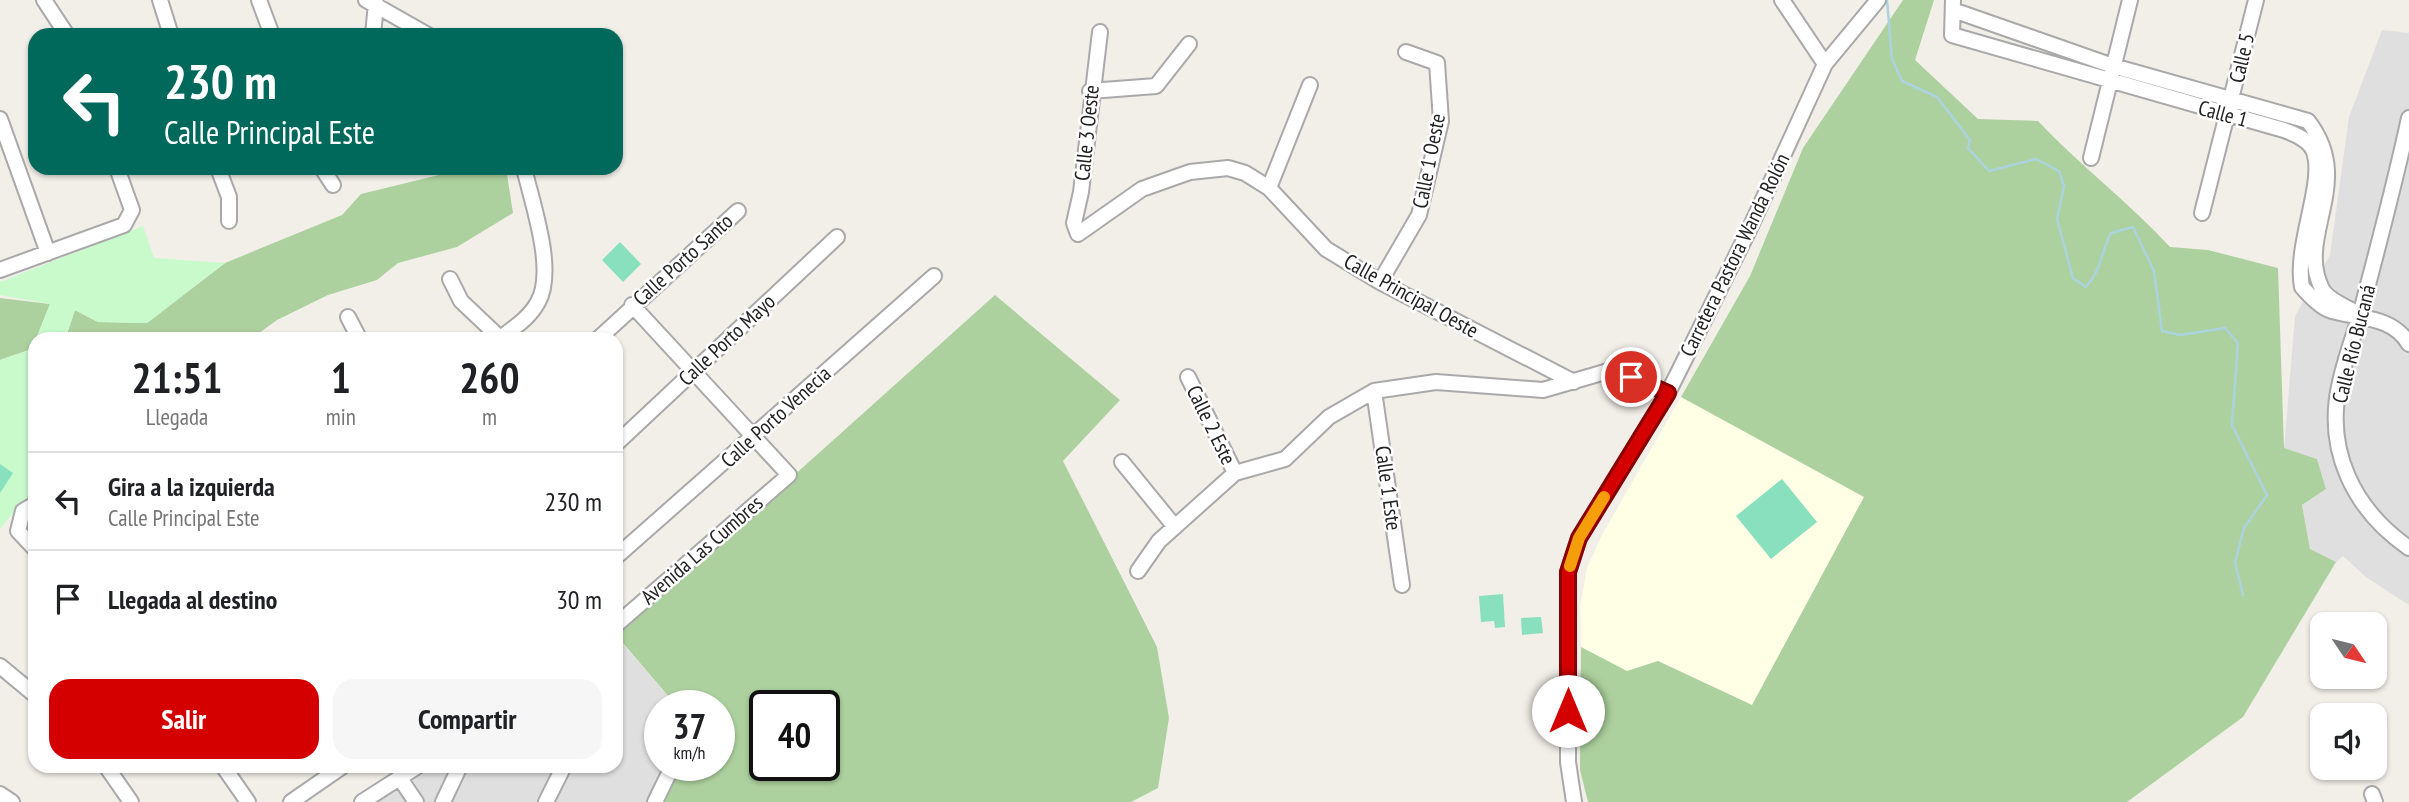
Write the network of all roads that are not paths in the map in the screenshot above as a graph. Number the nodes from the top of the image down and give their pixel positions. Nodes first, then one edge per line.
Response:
1 (44, 0) edge
2 (160, 0) edge
3 (258, 0) edge
4 (1782, 0) edge
5 (1878, 0) edge
6 (2130, 0) edge
7 (2256, 0) edge
8 (371, 2) edge
9 (1953, 5) edge
10 (62, 28) edge
11 (169, 28) edge
12 (269, 28) edge
13 (373, 28) edge
14 (416, 28) edge
15 (1100, 32) dead end
16 (1189, 44) dead end
17 (1406, 52) dead end
18 (1825, 64) junction
19 (2113, 66) junction
20 (2110, 82) junction
21 (1310, 85) dead end
22 (1090, 91) junction
23 (2232, 101) junction
24 (2229, 116) junction
25 (2409, 118) edge
26 (0, 119) edge
27 (2091, 158) dead end
28 (120, 175) edge
29 (221, 175) edge
30 (327, 175) edge
31 (526, 175) edge
32 (333, 185) dead end
33 (1269, 188) junction
34 (738, 211) dead end
35 (2202, 213) dead end
36 (229, 221) dead end
37 (1078, 234) joint
38 (837, 237) dead end
39 (48, 253) junction
40 (0, 270) edge
41 (934, 276) dead end
42 (450, 279) dead end
43 (1380, 282) junction
44 (632, 305) junction
45 (2360, 316) junction
46 (348, 317) dead end
47 (356, 332) edge
48 (492, 332) edge
49 (508, 332) edge
50 (605, 332) edge
51 (2409, 344) edge
52 (693, 371) junction
53 (1188, 377) dead end
54 (1574, 382) junction
55 (1374, 391) junction
56 (1668, 393) junction
57 (623, 437) edge
58 (754, 437) junction
59 (1122, 462) dead end
60 (1235, 473) junction
61 (28, 508) edge
62 (1175, 527) junction
63 (28, 542) edge
64 (2409, 548) edge
65 (623, 551) edge
66 (1139, 571) dead end
67 (1402, 585) dead end
68 (623, 619) edge
69 (0, 666) edge
70 (28, 689) edge
71 (111, 773) edge
72 (228, 773) edge
73 (329, 773) edge
74 (406, 773) edge
75 (457, 773) edge
76 (560, 773) edge
77 (399, 777) junction
78 (665, 781) edge
79 (0, 794) edge
80 (12, 802) edge
81 (131, 802) edge
82 (248, 802) edge
83 (290, 802) edge
84 (362, 802) edge
85 (415, 802) edge
86 (443, 802) edge
87 (546, 802) edge
88 (655, 802) edge
89 (1574, 802) edge

1 - 10 street
2 - 11 street
3 - 12 street
4 - 18 street
5 - 18 street, Carretera Pastora Wanda Rolón
6 - 19 street
7 - 23 street, Calle 5
8 - 13 street
8 - 14 street
9 - 19 street, Calle 1
9 - 20 street, Calle 1
15 - 22 street, Calle 3 Oeste
16 - 22 street
17 - 43 street, Calle 1 Oeste
18 - 56 street, Carretera Pastora Wanda Rolón
19 - 20 street
19 - 23 street, Calle 1
20 - 24 street, Calle 1
20 - 27 street
21 - 33 street
22 - 37 street, Calle 3 Oeste
23 - 24 street, Calle 5
23 - 45 street, Calle 1
24 - 35 street, Calle 5
24 - 45 street, Calle 1
25 - 45 street, Calle Río Bucaná
26 - 39 street
28 - 39 street
29 - 36 street
30 - 32 street
31 - 49 street
33 - 37 street, Calle Principal Oeste
33 - 43 street, Calle Principal Oeste
34 - 44 street, Calle Porto Santo
38 - 52 street, Calle Porto Mayo
39 - 40 street
41 - 58 street, Calle Porto Venecia
42 - 48 street
43 - 54 street, Calle Principal Oeste
44 - 50 street, Calle Porto Santo
44 - 52 street
45 - 51 street, Calle 1
45 - 64 street, Calle Río Bucaná
46 - 47 street
52 - 57 street, Calle Porto Mayo
52 - 58 street
53 - 60 street, Calle 2 Este
54 - 55 street
54 - 56 street
55 - 60 street
55 - 67 street, Calle 1 Este
56 - 89 street, Carretera Pastora Wanda Rolón
58 - 65 street, Calle Porto Venecia
58 - 68 street, Avenida Las Cumbres
59 - 62 street
60 - 62 street
61 - 63 street
62 - 66 street
69 - 70 street
71 - 81 street
72 - 82 street
73 - 83 street
74 - 77 street
75 - 86 street
76 - 87 street
77 - 84 street
77 - 85 street
78 - 88 street
79 - 80 street

